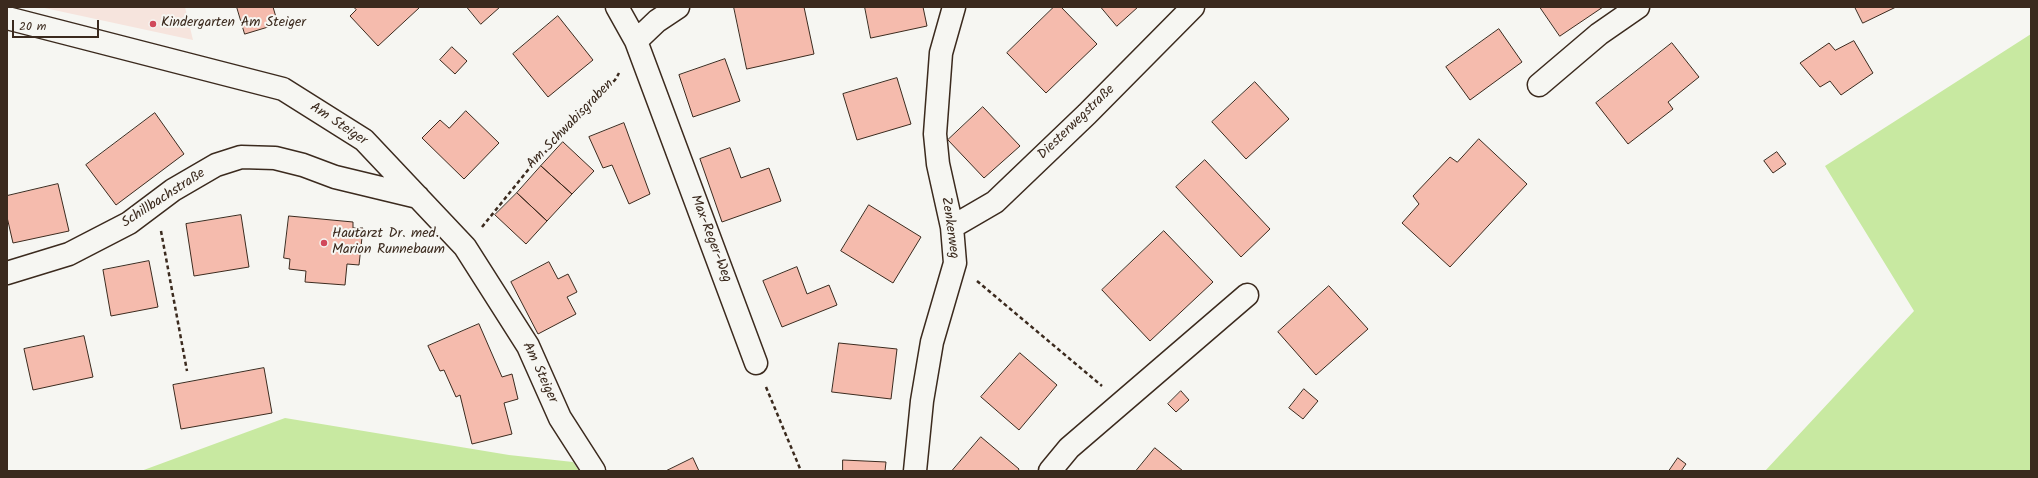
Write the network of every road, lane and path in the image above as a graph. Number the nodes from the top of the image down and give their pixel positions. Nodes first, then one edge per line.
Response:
1 (618, 7) edge
2 (678, 7) edge
3 (954, 7) edge
4 (1193, 7) edge
5 (1638, 7) edge
6 (7, 18) edge
7 (636, 40) junction
8 (1539, 85) dead end
9 (418, 197) junction
10 (155, 203) junction
11 (952, 227) junction
12 (465, 247) junction
13 (955, 263) junction
14 (7, 273) edge
15 (1247, 295) dead end
16 (756, 363) joint
17 (187, 371) dead end
18 (1121, 403) junction
19 (594, 471) edge
20 (801, 471) edge
21 (915, 471) edge
22 (1050, 471) edge

1 - 7 street, Max-Reger-Weg
2 - 7 street
3 - 11 street, Zenkerweg
4 - 11 street, Diesterwegstraße
5 - 8 street
6 - 9 street, Am Steiger
7 - 12 path, Am Schwabisgraben
7 - 16 street, Max-Reger-Weg
9 - 10 street, Schillbachstraße
9 - 12 street, Am Steiger
10 - 14 street, Schillbachstraße
10 - 17 path
11 - 13 street, Zenkerweg
12 - 19 street, Am Steiger
13 - 18 path
13 - 21 street, Zenkerweg
15 - 18 street
16 - 20 path
18 - 22 street

